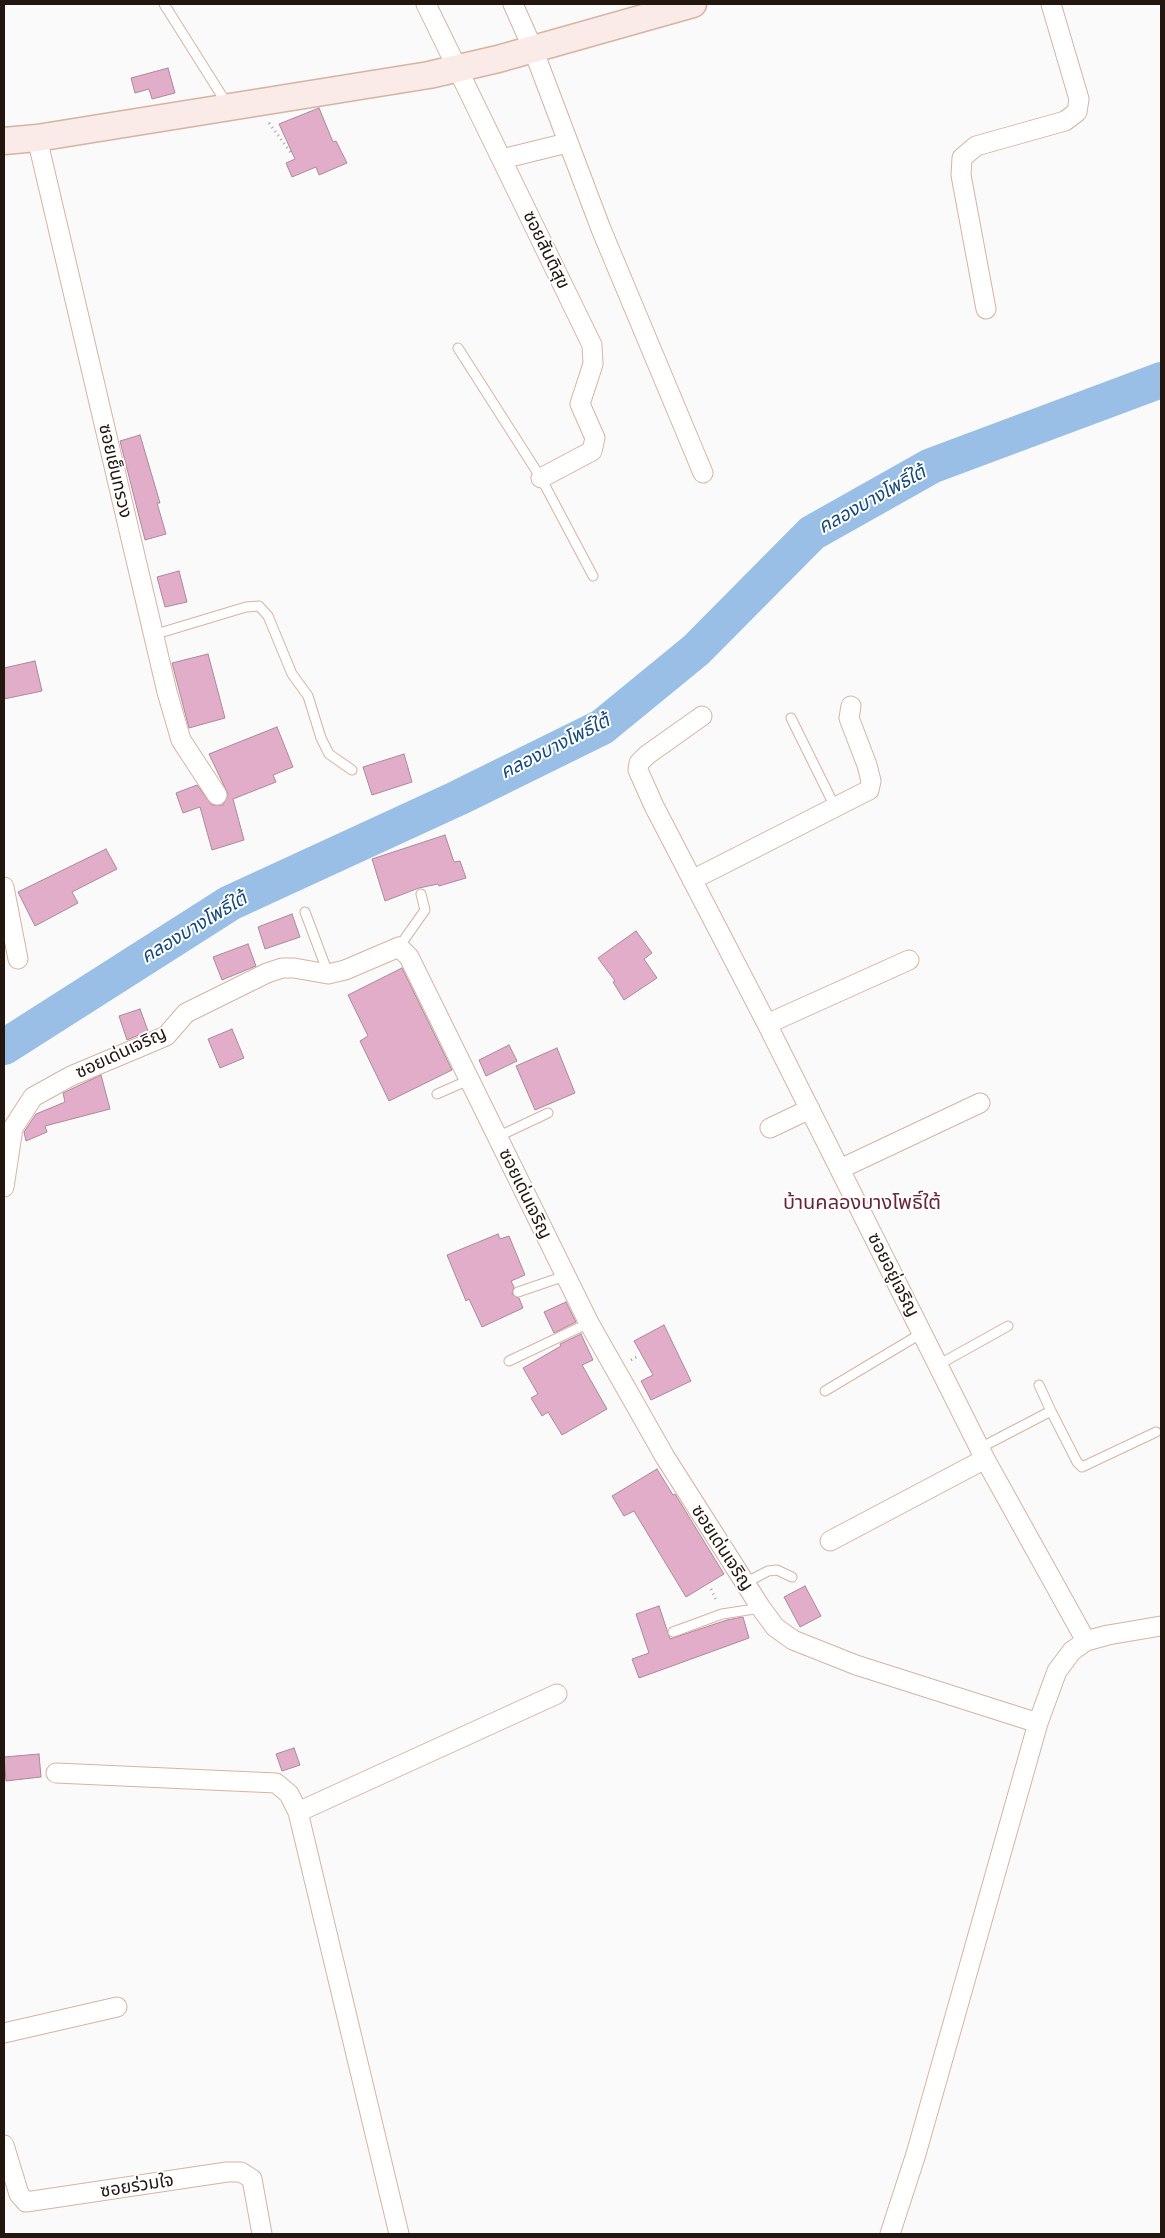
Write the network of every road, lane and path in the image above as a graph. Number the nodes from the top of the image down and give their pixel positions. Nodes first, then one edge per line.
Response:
1 (164, 4) edge
2 (426, 4) edge
3 (513, 4) edge
4 (692, 4) edge
5 (1051, 4) edge
6 (533, 49) junction
7 (458, 68) junction
8 (255, 102) junction
9 (228, 106) junction
10 (38, 138) junction
11 (4, 141) edge
12 (567, 143) junction
13 (291, 153) dead end
14 (502, 159) junction
15 (986, 309) dead end
16 (458, 348) dead end
17 (703, 473) dead end
18 (541, 478) junction
19 (593, 576) dead end
20 (153, 635) junction
21 (851, 706) dead end
22 (702, 716) dead end
23 (791, 718) dead end
24 (352, 770) dead end
25 (217, 795) dead end
26 (835, 807) junction
27 (692, 880) junction
28 (4, 887) edge
29 (421, 894) dead end
30 (305, 912) dead end
31 (399, 947) junction
32 (18, 960) dead end
33 (909, 960) dead end
34 (328, 974) junction
35 (767, 1024) junction
36 (469, 1080) junction
37 (437, 1094) dead end
38 (980, 1103) dead end
39 (810, 1109) junction
40 (548, 1114) dead end
41 (770, 1128) dead end
42 (497, 1137) junction
43 (840, 1169) junction
44 (4, 1188) edge
45 (565, 1276) junction
46 (518, 1292) dead end
47 (589, 1323) junction
48 (1008, 1326) dead end
49 (922, 1333) junction
50 (509, 1361) dead end
51 (938, 1365) junction
52 (1039, 1386) dead end
53 (825, 1391) dead end
54 (1051, 1411) junction
55 (1156, 1432) dead end
56 (982, 1454) junction
57 (830, 1541) dead end
58 (792, 1578) dead end
59 (745, 1583) junction
60 (761, 1608) junction
61 (1161, 1626) edge
62 (673, 1632) dead end
63 (1086, 1641) junction
64 (557, 1694) dead end
65 (1038, 1723) junction
66 (56, 1773) dead end
67 (298, 1812) junction
68 (117, 2007) dead end
69 (4, 2033) edge
70 (4, 2145) edge
71 (262, 2234) edge
72 (399, 2234) edge
73 (890, 2234) edge

1 - 9 lane
2 - 7 street, ซอยสันติสุข
3 - 6 street
4 - 6 street
5 - 15 street
6 - 7 street
6 - 12 street
7 - 8 street
7 - 14 street, ซอยสันติสุข
8 - 9 street
8 - 13 path
9 - 10 street
10 - 11 street
10 - 20 street, ซอยเย็นทรวง
12 - 14 street
12 - 17 street
14 - 18 street, ซอยสันติสุข
16 - 18 lane
18 - 19 lane
20 - 24 lane
20 - 25 street, ซอยเย็นทรวง
21 - 26 street
22 - 27 street, ซอยอยู่เจริญ
23 - 26 lane
26 - 27 street
27 - 35 street, ซอยอยู่เจริญ
28 - 32 street
29 - 31 lane
30 - 34 lane
31 - 34 street, ซอยเด่นเจริญ
31 - 36 street, ซอยเด่นเจริญ
33 - 35 street
34 - 44 street, ซอยเด่นเจริญ
35 - 39 street, ซอยอยู่เจริญ
36 - 37 lane
36 - 42 street, ซอยเด่นเจริญ
38 - 43 street
39 - 41 street
39 - 43 street, ซอยอยู่เจริญ
40 - 42 lane
42 - 45 street, ซอยเด่นเจริญ
43 - 49 street, ซอยอยู่เจริญ
45 - 46 lane
45 - 47 street, ซอยเด่นเจริญ
47 - 50 lane
47 - 59 street, ซอยเด่นเจริญ
48 - 51 lane
49 - 51 street, ซอยอยู่เจริญ
49 - 53 lane
51 - 56 street, ซอยอยู่เจริญ
52 - 54 lane
54 - 55 lane
54 - 56 lane
56 - 57 street
56 - 63 street, ซอยอยู่เจริญ
58 - 59 lane
59 - 60 street, ซอยเด่นเจริญ
60 - 62 lane
60 - 65 street, ซอยเด่นเจริญ
61 - 63 street
63 - 65 street
64 - 67 street
65 - 73 street
66 - 67 street
67 - 72 street
68 - 69 street
70 - 71 street, ซอยร่วมใจ

